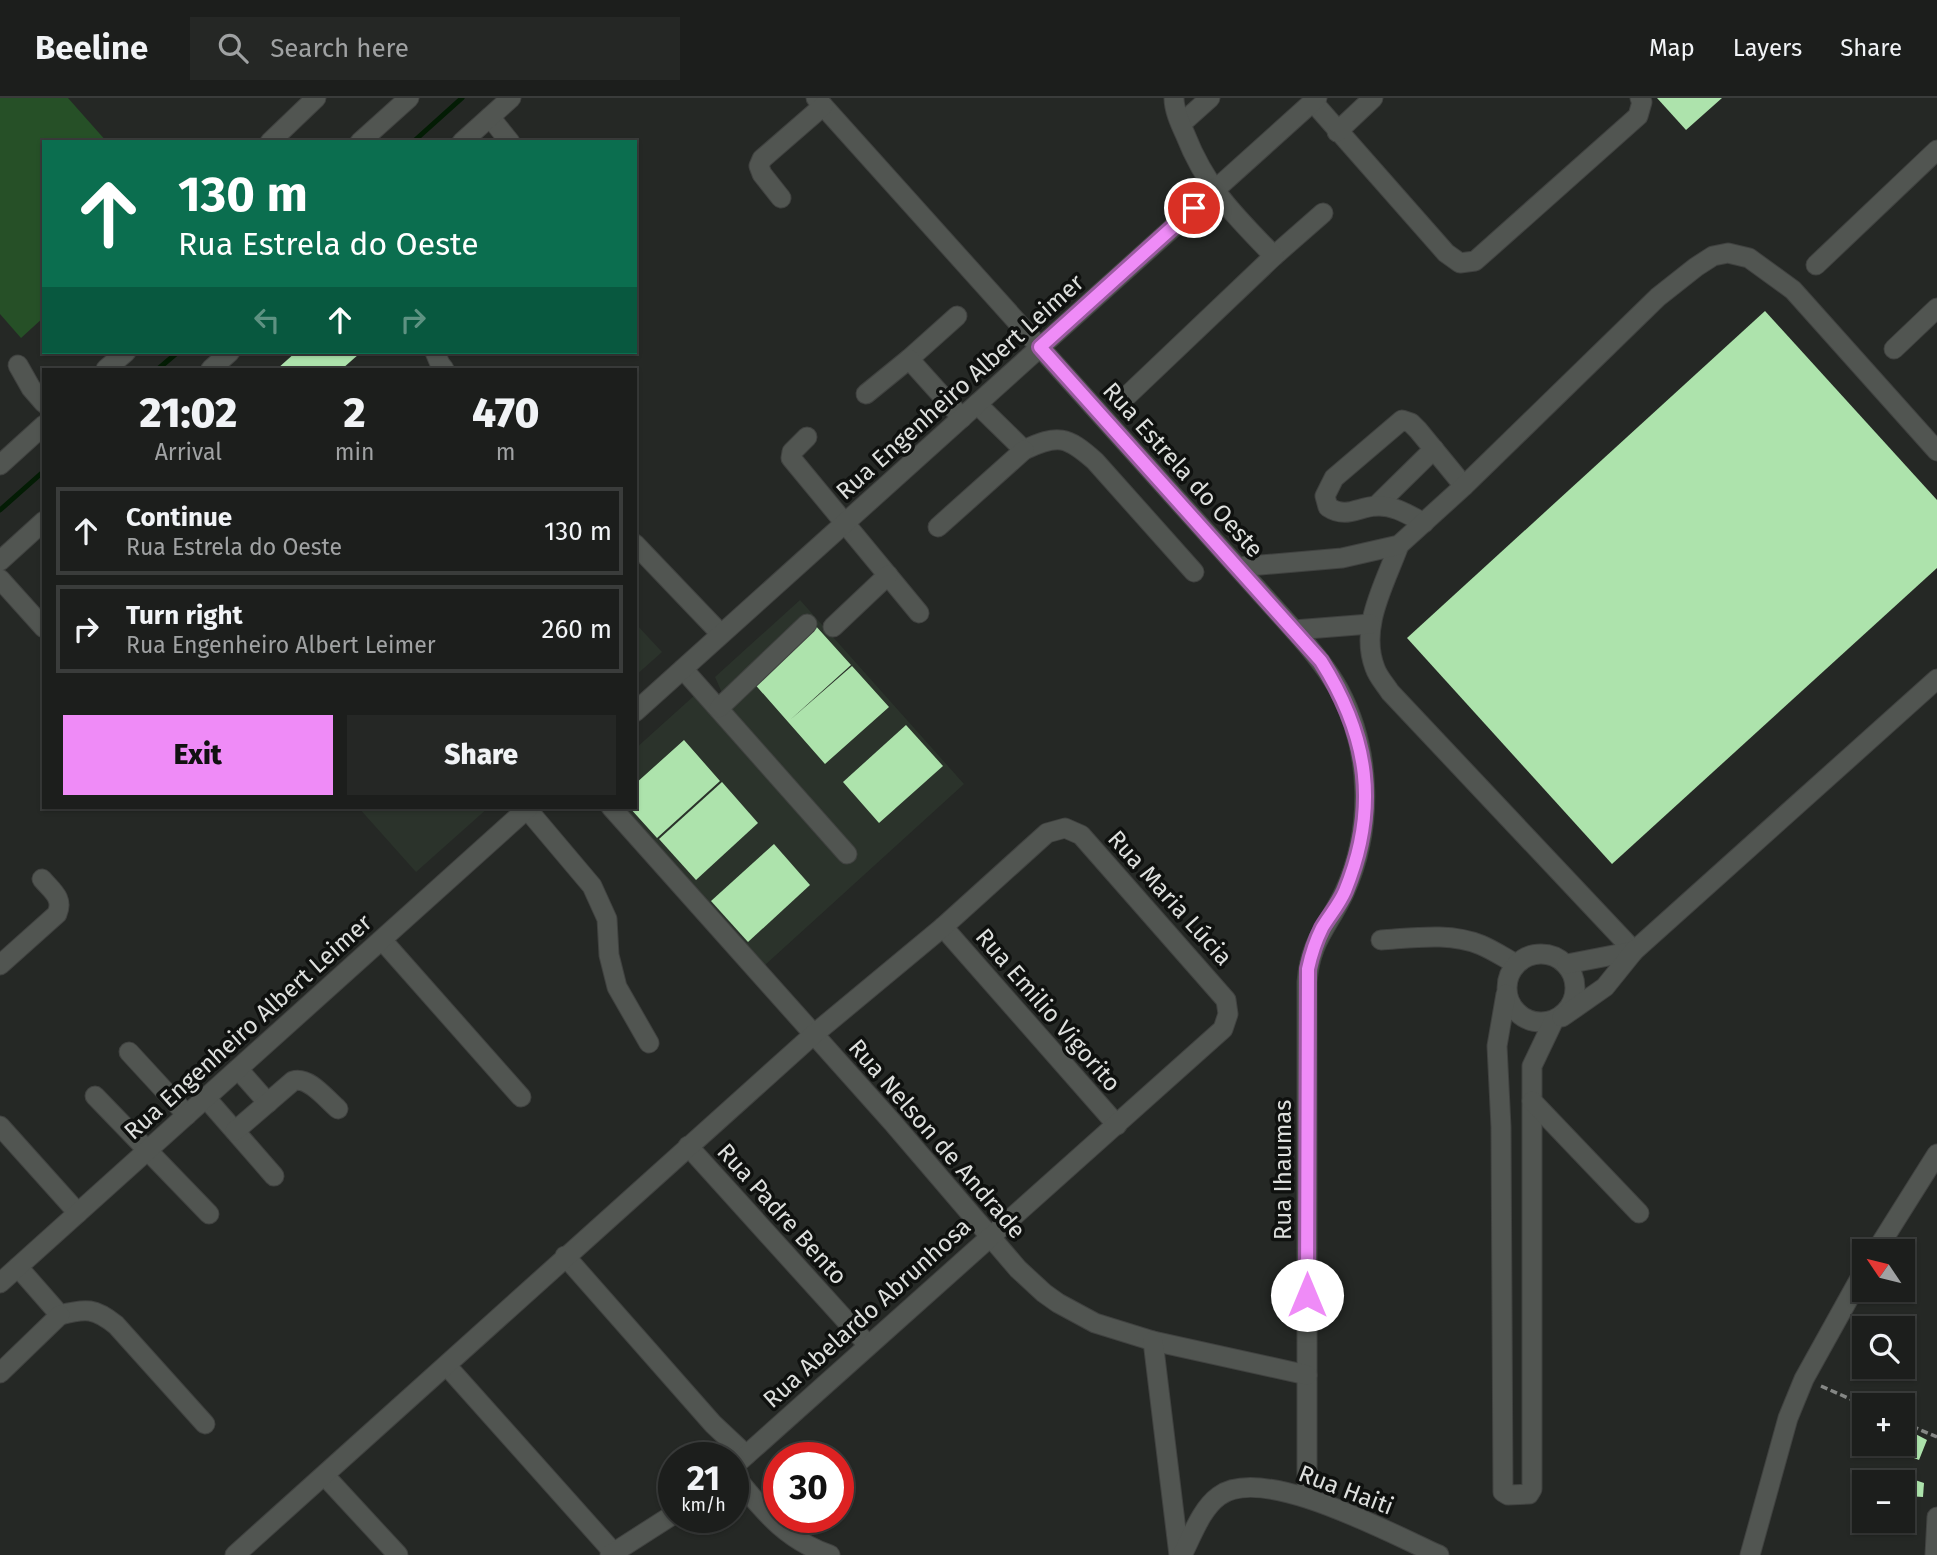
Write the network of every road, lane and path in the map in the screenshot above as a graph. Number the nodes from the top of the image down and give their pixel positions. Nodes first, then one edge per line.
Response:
1 (316, 98) edge
2 (409, 98) edge
3 (511, 98) edge
4 (1174, 98) edge
5 (1210, 98) edge
6 (1374, 98) edge
7 (1640, 98) edge
8 (1315, 100) edge
9 (820, 102) edge
10 (490, 117) junction
11 (1181, 124) junction
12 (1337, 132) junction
13 (272, 140) edge
14 (362, 140) edge
15 (465, 140) edge
16 (508, 140) edge
17 (1937, 150) edge
18 (1213, 191) junction
19 (781, 198) dead end
20 (1323, 213) dead end
21 (1274, 257) junction
22 (1816, 265) dead end
23 (1937, 308) edge
24 (957, 316) dead end
25 (1040, 347) junction
26 (1894, 349) dead end
27 (124, 354) edge
28 (228, 354) edge
29 (909, 359) junction
30 (18, 365) dead end
31 (107, 368) edge
32 (212, 368) edge
33 (866, 394) dead end
34 (1128, 395) dead end
35 (42, 401) edge
36 (977, 404) junction
37 (961, 418) junction
38 (42, 427) edge
39 (807, 437) dead end
40 (1434, 449) junction
41 (1024, 450) junction
42 (1937, 451) edge
43 (0, 465) edge
44 (1464, 486) junction
45 (1376, 506) junction
46 (845, 523) junction
47 (1424, 523) junction
48 (42, 524) edge
49 (938, 527) dead end
50 (1399, 545) junction
51 (637, 546) edge
52 (0, 561) edge
53 (1238, 567) junction
54 (1194, 572) dead end
55 (888, 575) junction
56 (0, 579) edge
57 (919, 613) dead end
58 (807, 624) dead end
59 (1370, 624) junction
60 (42, 626) edge
61 (832, 627) dead end
62 (1294, 630) junction
63 (721, 634) junction
64 (683, 668) junction
65 (1937, 679) edge
66 (719, 708) junction
67 (637, 710) edge
68 (527, 809) edge
69 (529, 809) edge
70 (613, 809) edge
71 (848, 854) dead end
72 (42, 879) dead end
73 (943, 927) junction
74 (1321, 930) joint
75 (382, 940) junction
76 (1381, 940) dead end
77 (1634, 951) junction
78 (1516, 964) junction
79 (1567, 964) junction
80 (0, 965) edge
81 (1506, 994) junction
82 (1558, 1019) junction
83 (1223, 1029) joint
84 (813, 1035) junction
85 (649, 1043) dead end
86 (129, 1052) dead end
87 (238, 1069) junction
88 (95, 1096) dead end
89 (521, 1097) dead end
90 (206, 1098) junction
91 (1532, 1101) junction
92 (268, 1102) junction
93 (338, 1109) dead end
94 (187, 1115) junction
95 (1117, 1125) junction
96 (0, 1126) edge
97 (235, 1131) junction
98 (688, 1146) junction
99 (149, 1149) junction
100 (1937, 1154) edge
101 (274, 1176) dead end
102 (78, 1213) junction
103 (1639, 1213) dead end
104 (209, 1214) dead end
105 (990, 1237) junction
106 (1884, 1239) edge
107 (565, 1256) junction
108 (18, 1267) junction
109 (0, 1283) edge
110 (1852, 1293) edge
111 (60, 1315) junction
112 (1153, 1341) junction
113 (868, 1345) junction
114 (447, 1366) junction
115 (0, 1373) edge
116 (1307, 1375) junction
117 (1804, 1379) junction
118 (1852, 1400) edge
119 (205, 1424) dead end
120 (1915, 1428) edge
121 (1937, 1437) edge
122 (726, 1442) edge
123 (749, 1452) edge
124 (325, 1475) junction
125 (749, 1493) edge
126 (1307, 1497) junction
127 (1937, 1517) edge
128 (658, 1524) edge
129 (809, 1551) edge
130 (612, 1554) edge
131 (235, 1555) edge
132 (398, 1555) edge
133 (831, 1555) edge
134 (1181, 1555) edge
135 (1439, 1555) edge
136 (1750, 1555) edge
137 (1935, 1555) edge

1 - 13 street
2 - 14 street
3 - 10 street
4 - 11 street
5 - 11 street
6 - 12 street
7 - 12 street
8 - 12 street
8 - 18 street, Rua Engenheiro Albert Leimer
9 - 19 street
9 - 25 street, Rua Estrela do Oeste
10 - 15 street
10 - 16 street
11 - 18 street
17 - 22 street
18 - 21 street
18 - 25 street, Rua Engenheiro Albert Leimer
20 - 21 street
21 - 34 street
23 - 26 street
24 - 29 street
25 - 36 street, Rua Engenheiro Albert Leimer
25 - 53 street, Rua Estrela do Oeste
27 - 31 street
28 - 32 street
29 - 33 street
29 - 37 street
30 - 35 street
36 - 37 street, Rua Engenheiro Albert Leimer
36 - 41 street
37 - 46 street, Rua Engenheiro Albert Leimer
38 - 43 street
39 - 46 street
40 - 44 street
40 - 45 street
40 - 45 street
41 - 49 street
41 - 54 street
42 - 44 street
44 - 47 street
45 - 47 street
46 - 55 street
46 - 63 street, Rua Engenheiro Albert Leimer
47 - 50 street
48 - 52 street
50 - 53 street
50 - 59 street
51 - 63 street
53 - 62 street, Rua Estrela do Oeste
55 - 57 street
55 - 61 street
56 - 60 street
58 - 66 street
59 - 62 street
59 - 77 street
62 - 74 street, Rua Estrela do Oeste
63 - 64 street, Rua Engenheiro Albert Leimer
64 - 66 street
64 - 67 street, Rua Engenheiro Albert Leimer
65 - 77 street
66 - 71 street
68 - 75 street, Rua Engenheiro Albert Leimer
69 - 85 street
70 - 84 street, Rua Nelson de Andrade
72 - 80 street
73 - 83 street, Rua Maria Lúcia
73 - 84 street
73 - 95 street, Rua Emilio Vigorito
74 - 116 street, Rua Ihaumas
75 - 87 street, Rua Engenheiro Albert Leimer
75 - 89 street
76 - 78 street
77 - 79 street
77 - 82 street
78 - 79 street
78 - 81 street
79 - 82 street
81 - 82 street
81 - 91 street
82 - 91 street
83 - 95 street, Rua Abelardo Abrunhosa
84 - 98 street
84 - 105 street, Rua Nelson de Andrade
86 - 94 street
87 - 90 street, Rua Engenheiro Albert Leimer
87 - 92 street
88 - 99 street
90 - 94 street, Rua Engenheiro Albert Leimer
90 - 97 street
91 - 103 street
92 - 93 street
92 - 97 street
94 - 99 street, Rua Engenheiro Albert Leimer
95 - 105 street, Rua Abelardo Abrunhosa
96 - 102 street
97 - 101 street
98 - 107 street
98 - 113 street, Rua Padre Bento
99 - 102 street, Rua Engenheiro Albert Leimer
99 - 104 street
100 - 106 street
102 - 108 street, Rua Engenheiro Albert Leimer
105 - 112 street, Rua Nelson de Andrade
105 - 113 street, Rua Abelardo Abrunhosa
107 - 114 street
107 - 122 street
108 - 109 street, Rua Engenheiro Albert Leimer
108 - 111 street
110 - 117 street
111 - 115 street
111 - 119 street
112 - 116 street, Rua Nelson de Andrade
112 - 134 street
113 - 123 street, Rua Abelardo Abrunhosa
114 - 124 street
114 - 130 street
116 - 126 street, Rua Ihaumas
117 - 118 path
117 - 136 street
120 - 121 path
124 - 131 street
124 - 132 street
125 - 129 street
126 - 134 street, Rua Haiti
126 - 135 street, Rua Haiti
127 - 137 street
128 - 130 street
129 - 133 street

